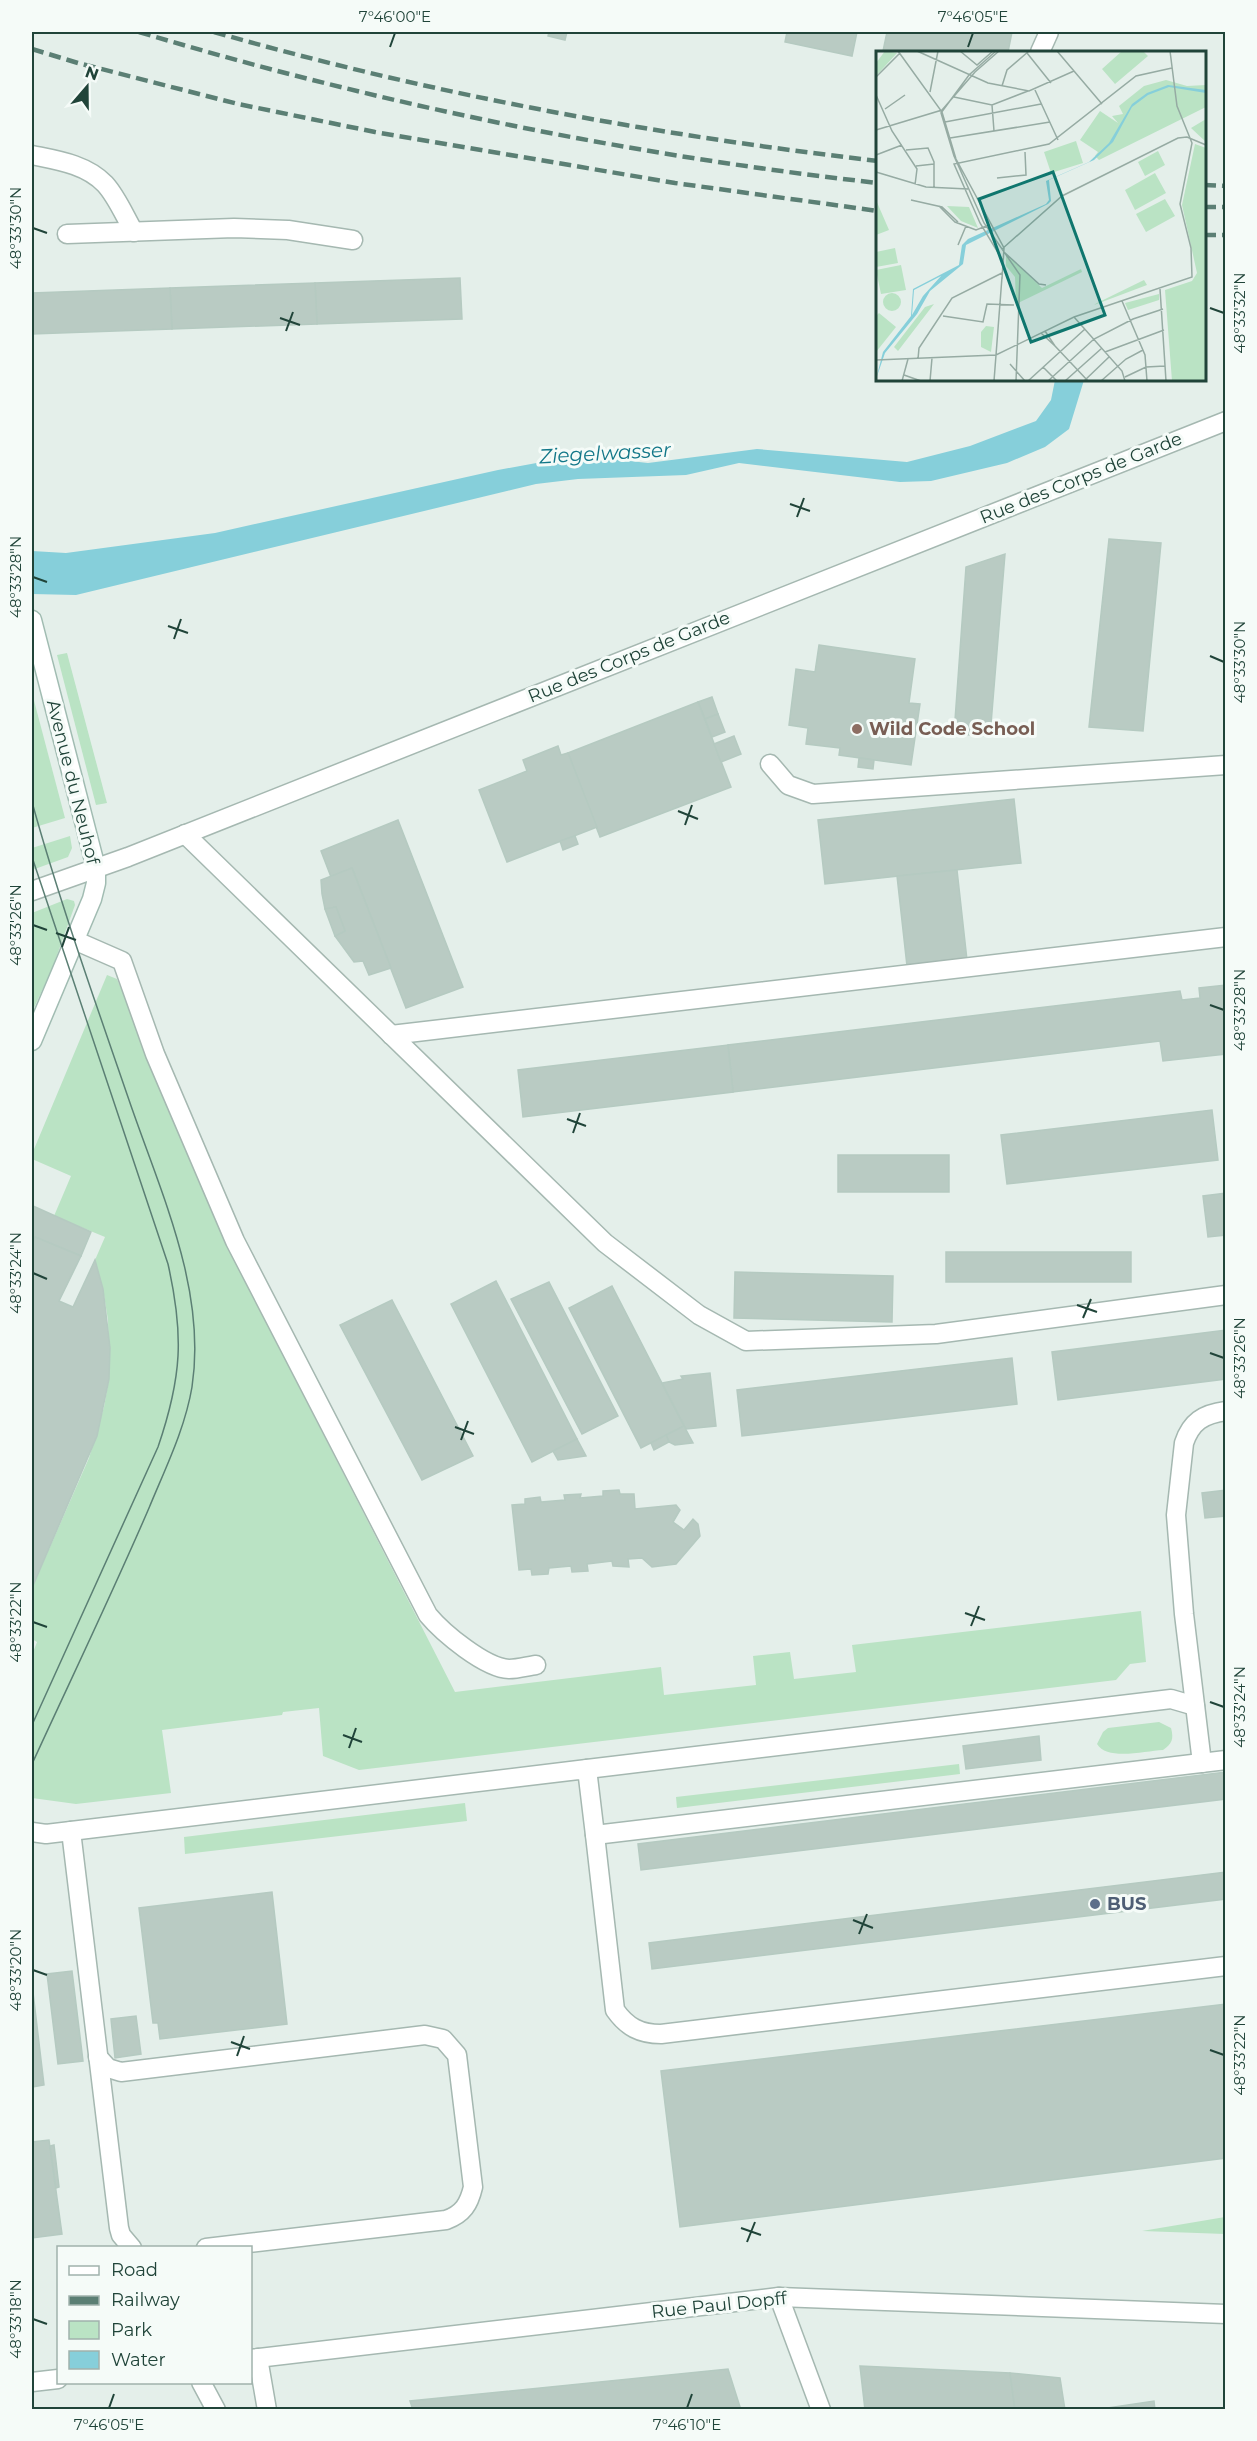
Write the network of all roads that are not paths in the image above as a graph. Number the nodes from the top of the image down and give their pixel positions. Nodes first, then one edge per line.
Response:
1 (1048, 32) edge
2 (1040, 51) edge
3 (32, 155) edge
4 (134, 232) junction
5 (67, 234) dead end
6 (353, 240) dead end
7 (1226, 421) edge
8 (32, 620) edge
9 (770, 764) dead end
10 (1226, 765) edge
11 (185, 834) junction
12 (96, 868) junction
13 (32, 891) edge
14 (1226, 937) edge
15 (74, 940) junction
16 (391, 1035) junction
17 (32, 1041) edge
18 (1226, 1295) edge
19 (1226, 1411) edge
20 (536, 1665) dead end
21 (1195, 1706) junction
22 (1226, 1760) edge
23 (1202, 1763) junction
24 (587, 1769) junction
25 (70, 1831) junction
26 (32, 1832) edge
27 (595, 1834) junction
28 (1226, 1966) edge
29 (98, 2057) junction
30 (131, 2246) edge
31 (215, 2246) edge
32 (779, 2297) junction
33 (1226, 2314) edge
34 (254, 2358) edge
35 (57, 2379) edge
36 (32, 2382) edge
37 (202, 2384) edge
38 (216, 2409) edge
39 (267, 2409) edge
40 (821, 2409) edge

1 - 2 street
3 - 4 street
4 - 5 street
4 - 6 street
7 - 11 street, Rue des Corps de Garde
8 - 12 street, Avenue du Neuhof
9 - 10 street
11 - 12 street, Rue des Corps de Garde
11 - 16 street
12 - 13 street, Rue des Corps de Garde
12 - 15 street, Avenue du Neuhof
14 - 16 street
15 - 17 street, Avenue du Neuhof
15 - 20 street
16 - 18 street
19 - 21 street
21 - 23 street
21 - 24 street
22 - 23 street
23 - 27 street
24 - 25 street
24 - 27 street
25 - 26 street
25 - 29 street
27 - 28 street
29 - 30 street
29 - 31 street
32 - 33 street, Rue Paul Dopff
32 - 34 street, Rue Paul Dopff
32 - 40 street
34 - 39 street
35 - 36 street
37 - 38 street

